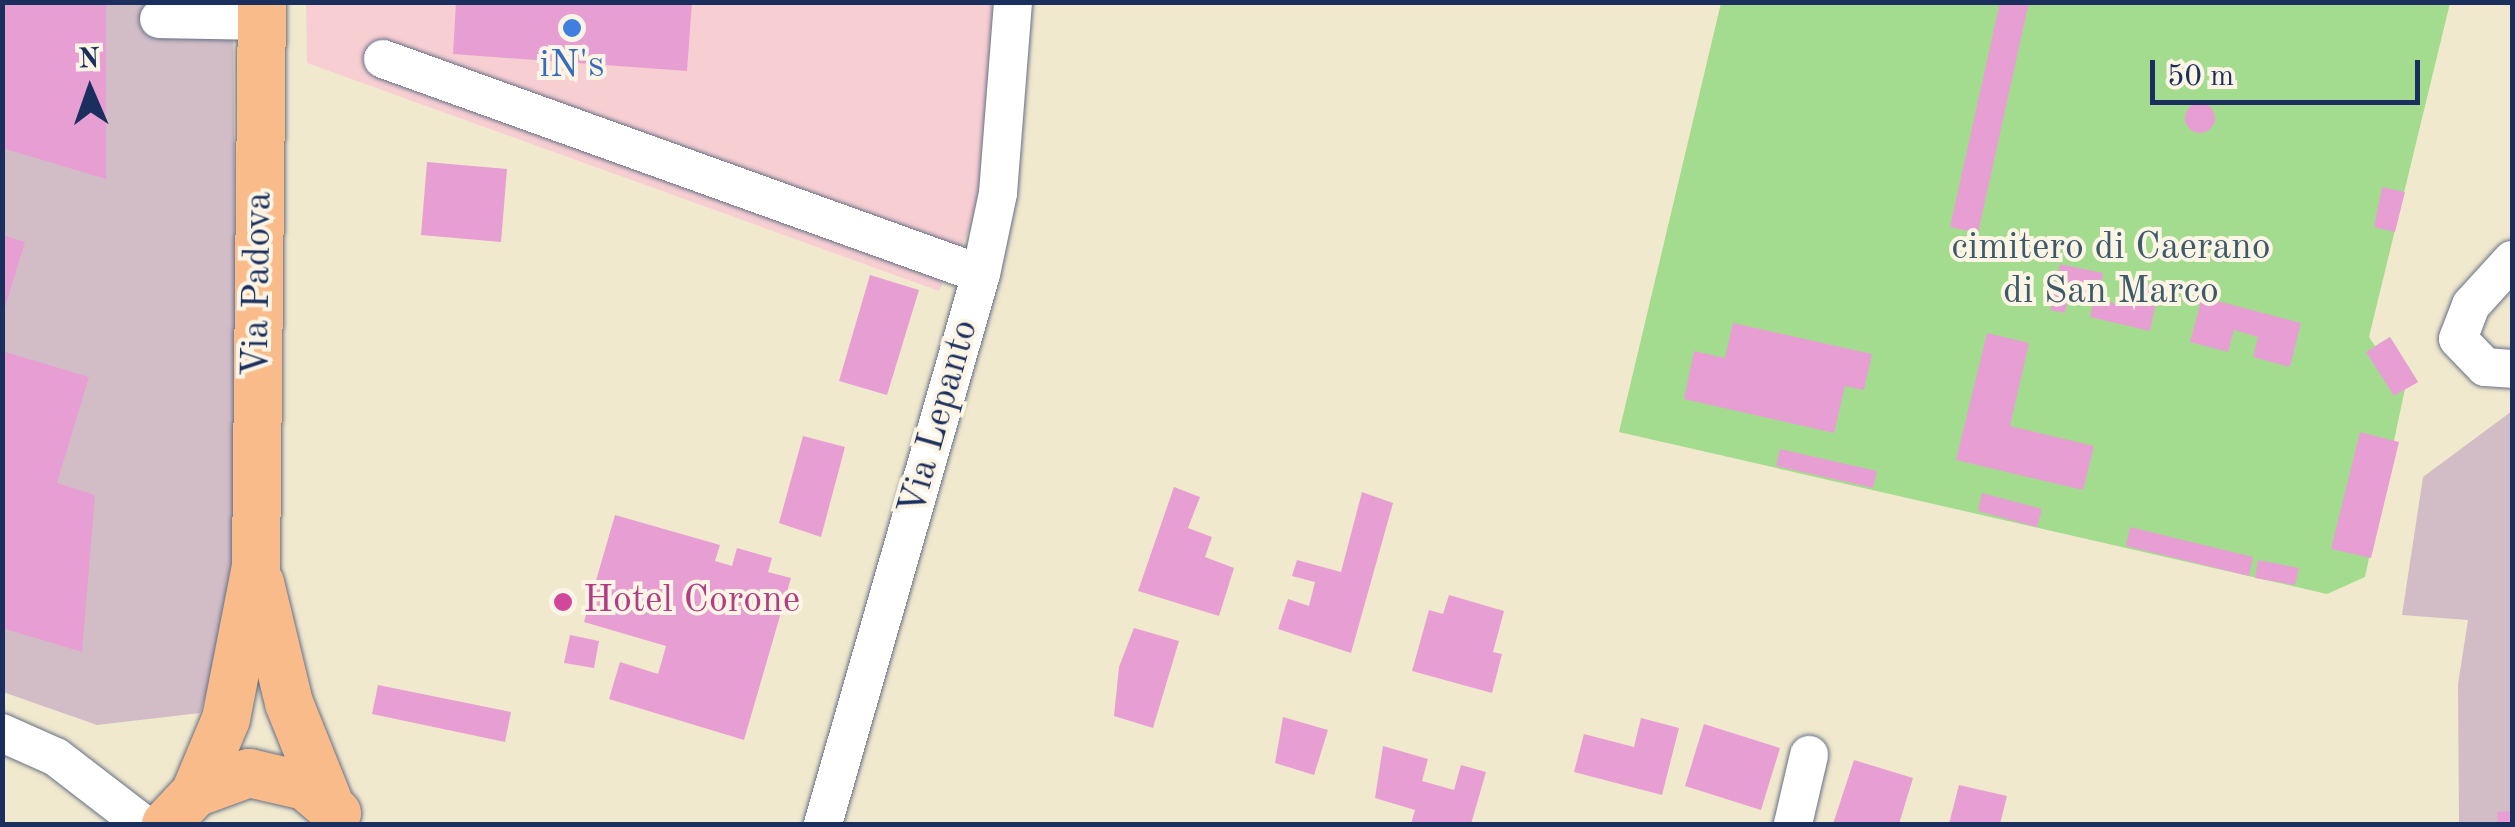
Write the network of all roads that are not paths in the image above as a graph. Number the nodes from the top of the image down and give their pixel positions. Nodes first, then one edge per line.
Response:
1 (1013, 2) edge
2 (262, 12) edge
3 (159, 19) dead end
4 (383, 59) dead end
5 (2512, 260) edge
6 (981, 274) junction
7 (2512, 369) edge
8 (256, 566) junction
9 (2, 732) edge
10 (1809, 755) dead end
11 (180, 809) edge
12 (337, 814) edge
13 (143, 824) edge
14 (823, 824) edge
15 (1793, 824) edge

1 - 6 street, Via Lepanto
2 - 3 street
2 - 8 main road, Via Padova
4 - 6 street
5 - 7 street
6 - 14 street, Via Lepanto
8 - 11 main road, Via Padova
8 - 12 main road, Via Padova
9 - 13 street
10 - 15 street
11 - 12 main road, Via Padova

